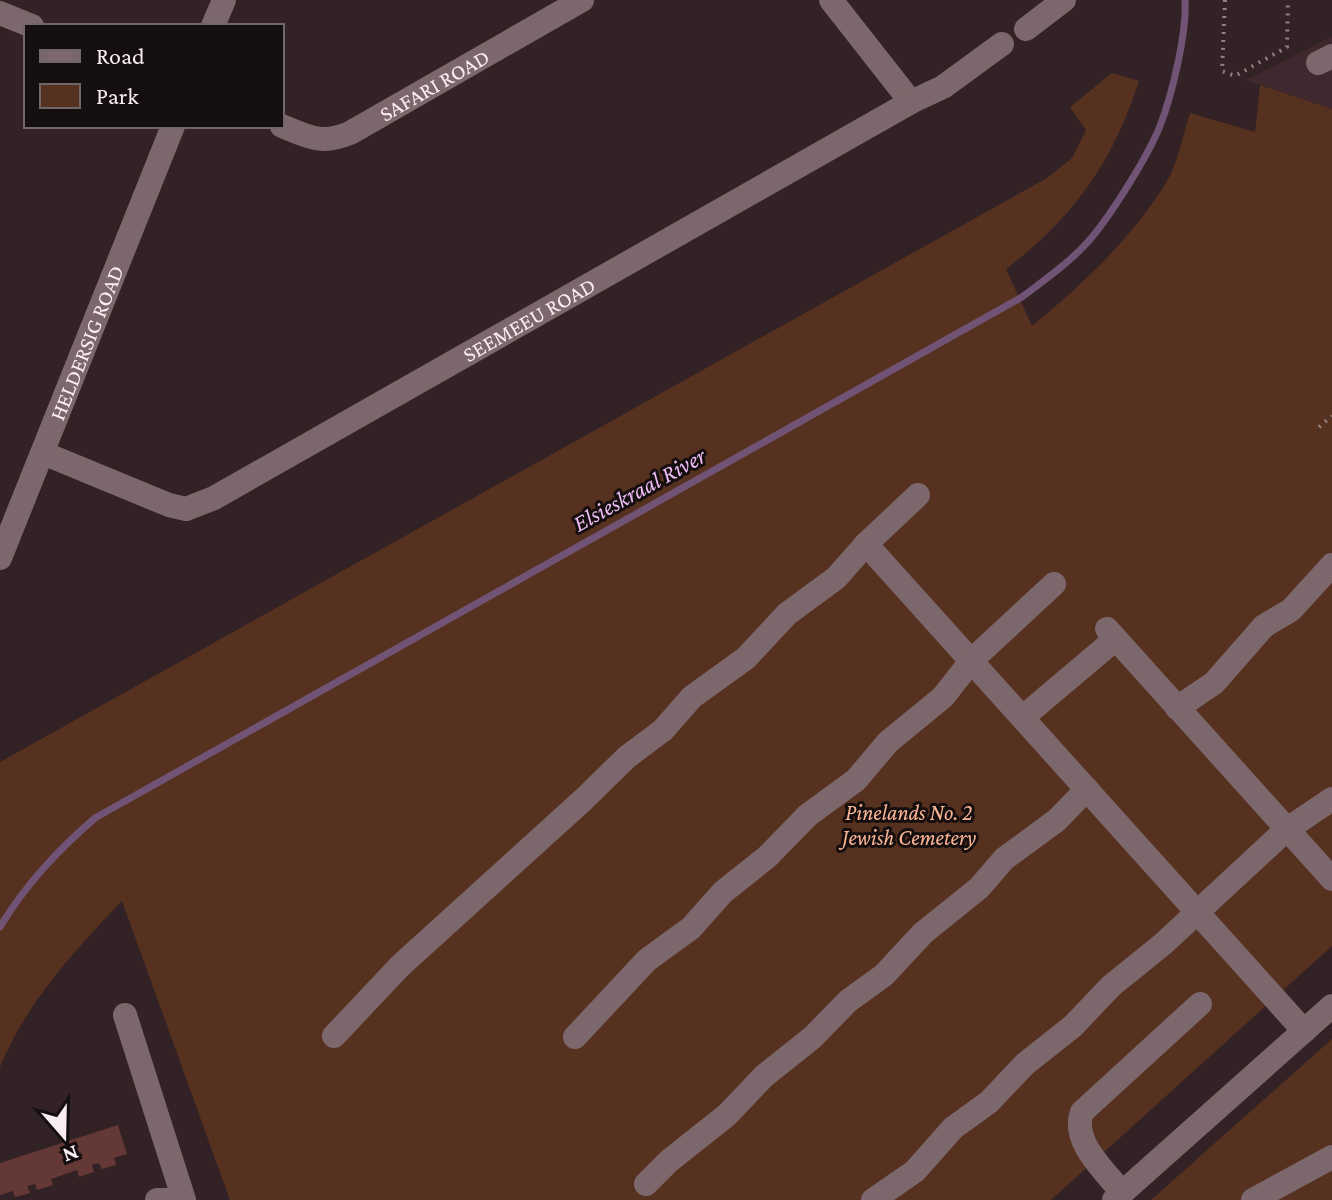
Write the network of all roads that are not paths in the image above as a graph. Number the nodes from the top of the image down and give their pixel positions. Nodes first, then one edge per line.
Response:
1 (224, 0) edge
2 (582, 0) edge
3 (831, 0) edge
4 (1064, 0) edge
5 (0, 13) edge
6 (27, 24) edge
7 (214, 24) edge
8 (1026, 29) dead end
9 (1002, 44) dead end
10 (911, 102) junction
11 (284, 127) edge
12 (172, 128) edge
13 (43, 453) junction
14 (918, 495) dead end
15 (866, 544) junction
16 (0, 558) edge
17 (1332, 565) edge
18 (1054, 584) dead end
19 (972, 660) junction
20 (1177, 708) junction
21 (1023, 717) junction
22 (1087, 789) junction
23 (1332, 799) edge
24 (1286, 830) junction
25 (1332, 879) edge
26 (1199, 911) junction
27 (1200, 1004) dead end
28 (1332, 1006) edge
29 (125, 1015) dead end
30 (1304, 1031) junction
31 (334, 1036) dead end
32 (575, 1037) dead end
33 (1332, 1157) edge
34 (646, 1184) dead end
35 (1118, 1196) edge
36 (157, 1200) edge
37 (182, 1200) edge
38 (873, 1200) edge
39 (1253, 1200) edge

1 - 7 street
2 - 11 street, SAFARI ROAD
3 - 10 street
4 - 8 street
5 - 6 street
9 - 10 street, SEEMEEU ROAD
10 - 13 street, SEEMEEU ROAD
12 - 13 street, HELDERSIG ROAD
13 - 16 street, HELDERSIG ROAD
14 - 15 street
15 - 19 street
15 - 31 street
17 - 20 street
18 - 19 street
19 - 21 street
19 - 32 street
20 - 21 street
20 - 24 street
21 - 22 street
22 - 26 street
22 - 34 street
23 - 24 street
24 - 25 street
24 - 26 street
26 - 30 street
26 - 38 street
27 - 35 street
28 - 30 street
29 - 37 street
30 - 35 street
33 - 39 street
36 - 37 street

